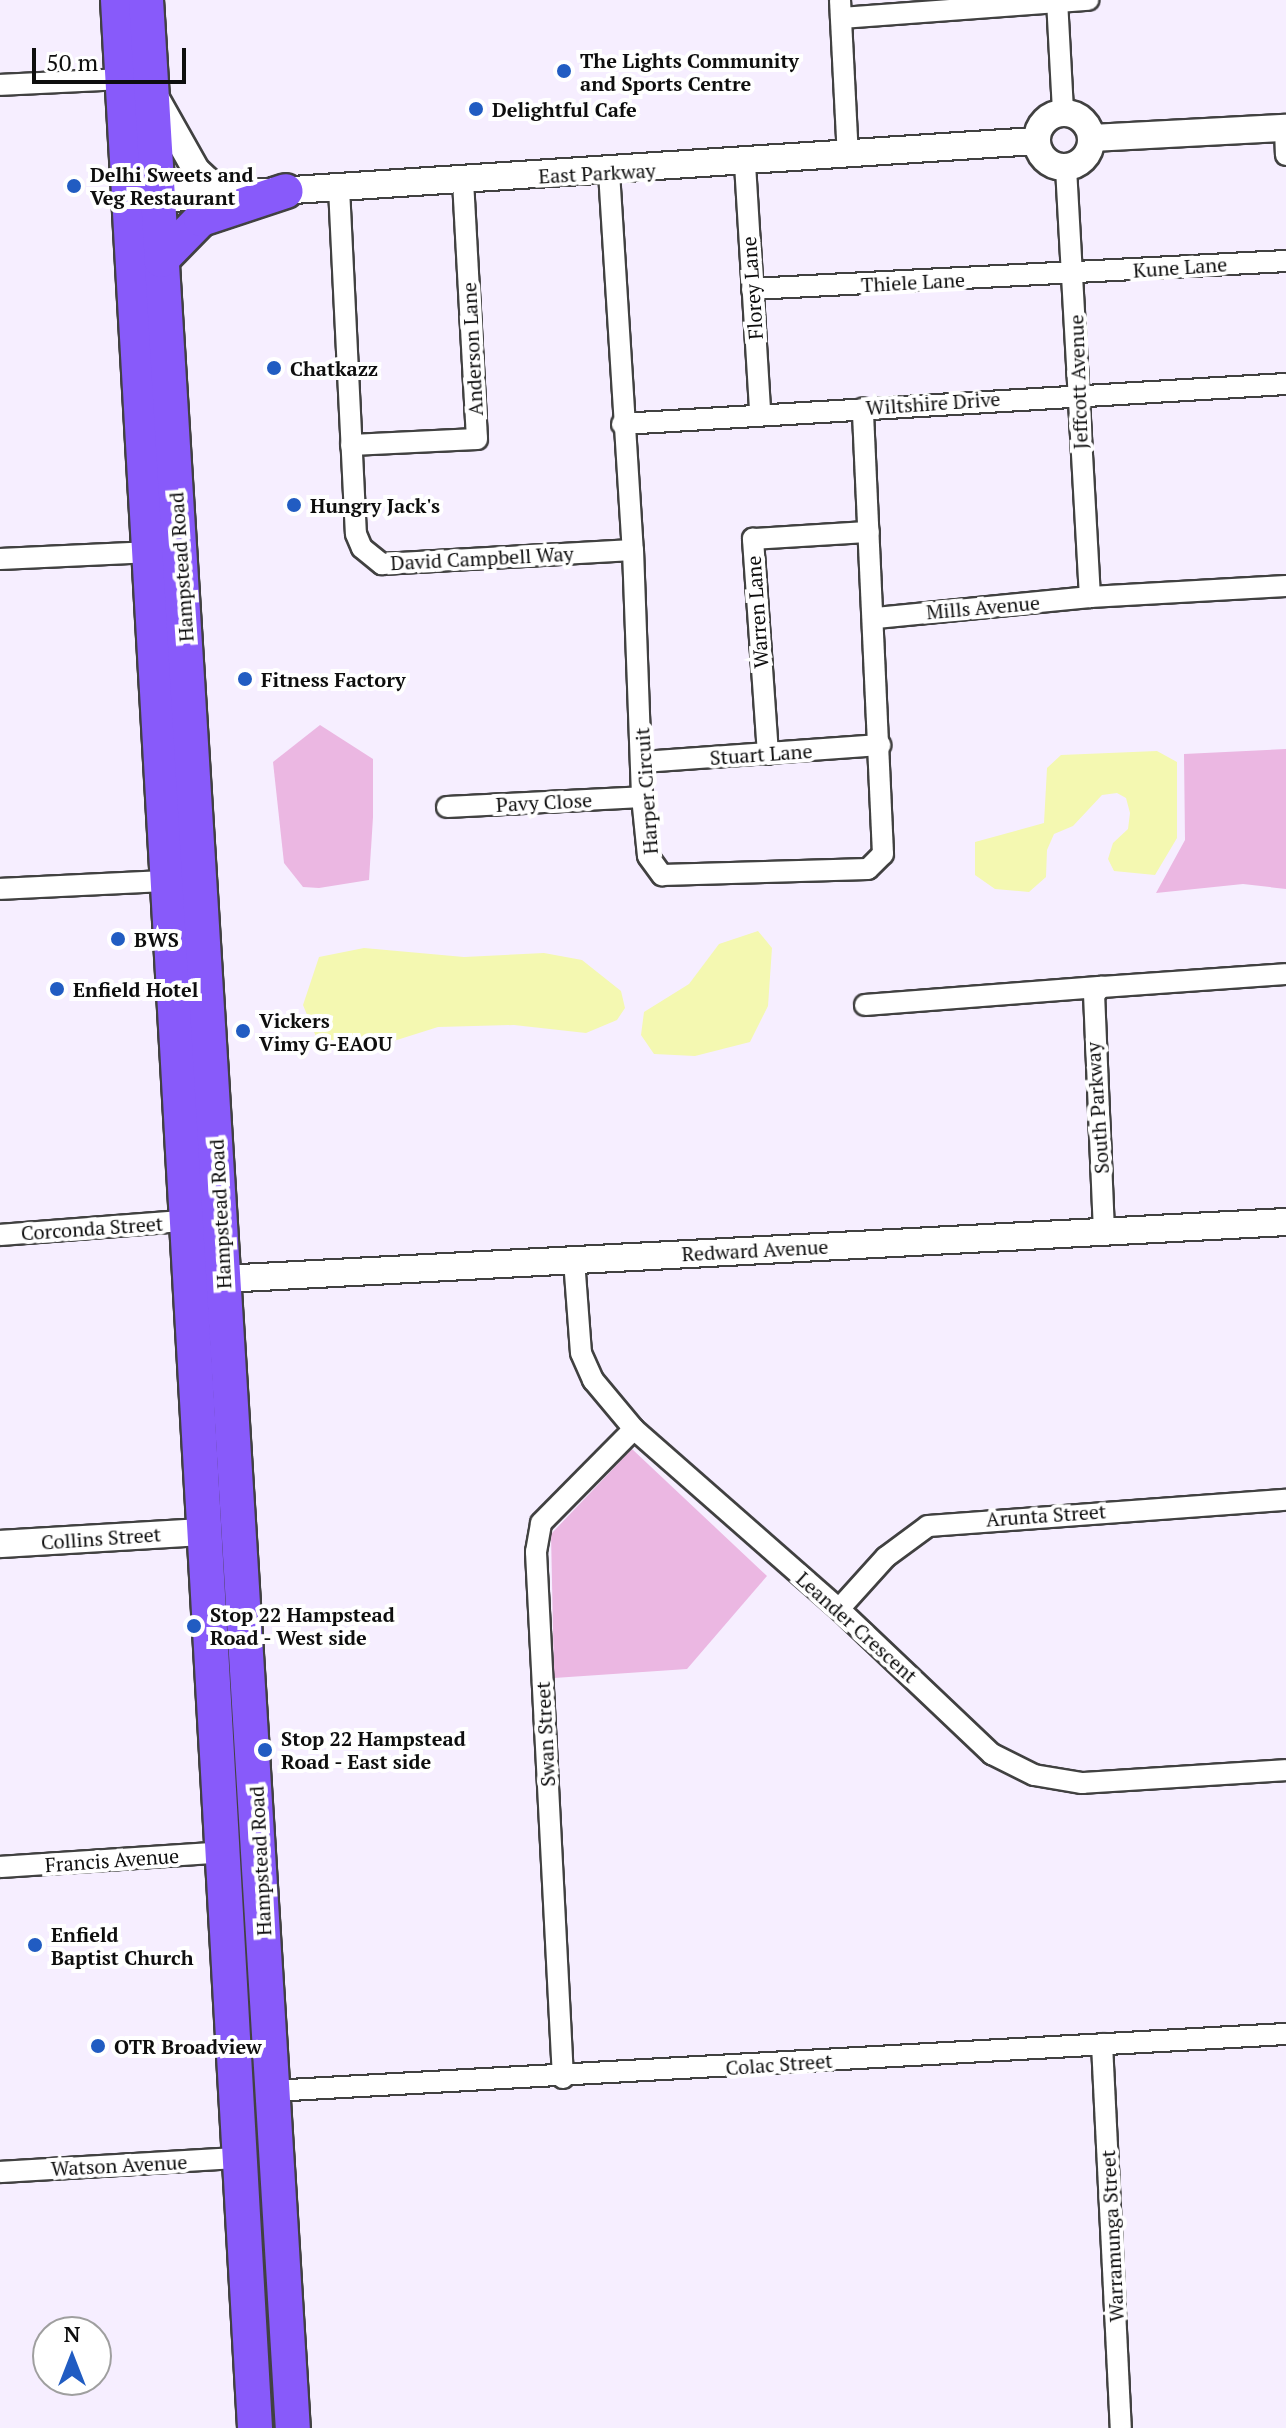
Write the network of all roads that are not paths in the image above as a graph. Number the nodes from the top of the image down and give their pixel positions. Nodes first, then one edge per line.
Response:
1 (118, 0) edge
2 (146, 0) edge
3 (1088, 0) edge
4 (1057, 1) edge
5 (840, 9) edge
6 (142, 82) junction
7 (0, 85) edge
8 (1063, 112) junction
9 (1286, 128) edge
10 (1092, 138) junction
11 (1036, 141) junction
12 (1286, 155) edge
13 (848, 156) junction
14 (745, 164) junction
15 (1066, 168) junction
16 (609, 172) junction
17 (463, 181) junction
18 (339, 188) junction
19 (286, 191) junction
20 (223, 195) junction
21 (157, 199) junction
22 (1286, 261) edge
23 (148, 264) junction
24 (1074, 274) junction
25 (752, 289) junction
26 (1286, 384) edge
27 (1076, 394) junction
28 (863, 408) junction
29 (760, 412) junction
30 (622, 424) junction
31 (351, 445) junction
32 (869, 532) junction
33 (633, 550) junction
34 (152, 552) junction
35 (0, 559) edge
36 (1286, 586) edge
37 (1090, 597) junction
38 (876, 618) junction
39 (880, 745) junction
40 (768, 754) junction
41 (642, 762) junction
42 (642, 797) junction
43 (447, 807) dead end
44 (201, 879) junction
45 (165, 881) junction
46 (0, 889) edge
47 (1286, 974) edge
48 (1101, 987) junction
49 (865, 1005) dead end
50 (220, 1218) junction
51 (184, 1221) junction
52 (1286, 1222) edge
53 (1104, 1232) junction
54 (0, 1235) edge
55 (574, 1260) junction
56 (223, 1279) junction
57 (188, 1281) junction
58 (634, 1429) junction
59 (1286, 1500) edge
60 (237, 1529) junction
61 (202, 1532) junction
62 (0, 1544) edge
63 (839, 1609) junction
64 (1286, 1770) edge
65 (224, 1852) junction
66 (260, 1852) junction
67 (0, 1867) edge
68 (1286, 2034) edge
69 (1102, 2044) junction
70 (563, 2078) junction
71 (272, 2091) junction
72 (237, 2093) junction
73 (276, 2156) junction
74 (239, 2158) junction
75 (0, 2172) edge
76 (255, 2428) edge
77 (293, 2428) edge
78 (1121, 2428) edge

1 - 6 highway, Hampstead Road
2 - 6 highway, Hampstead Road
3 - 4 street
4 - 5 street
4 - 8 street
5 - 13 street
6 - 7 street
6 - 20 street
6 - 21 highway, Hampstead Road
6 - 23 highway, Hampstead Road
8 - 10 street
8 - 11 street
9 - 10 street
9 - 12 street
10 - 15 street
11 - 13 street, East Parkway
11 - 15 street
13 - 14 street, East Parkway
14 - 16 street, East Parkway
14 - 25 street, Florey Lane
15 - 24 street, Jeffcott Avenue
16 - 17 street, East Parkway
16 - 30 street, Harper Circuit
17 - 18 street, East Parkway
17 - 31 street, Anderson Lane
18 - 19 street, East Parkway
18 - 31 street, David Campbell Way
19 - 20 street, East Parkway
19 - 23 highway
20 - 21 street, East Parkway
21 - 23 highway, Hampstead Road
22 - 24 street, Kune Lane
23 - 34 highway, Hampstead Road
23 - 44 highway, Hampstead Road
24 - 25 street, Thiele Lane
24 - 27 street, Jeffcott Avenue
25 - 29 street, Florey Lane
26 - 27 street, Wiltshire Drive
27 - 28 street, Wiltshire Drive
27 - 37 street, Jeffcott Avenue
28 - 29 street, Wiltshire Drive
28 - 32 street, Harper Circuit
29 - 30 street, Wiltshire Drive
30 - 33 street, Harper Circuit
31 - 33 street, David Campbell Way
32 - 38 street, Harper Circuit
32 - 40 street, Warren Lane
33 - 41 street, Harper Circuit
34 - 35 street
34 - 45 highway, Hampstead Road
36 - 37 street, Mills Avenue
37 - 38 street, Mills Avenue
38 - 39 street, Harper Circuit
39 - 40 street, Stuart Lane
39 - 42 street, Harper Circuit
40 - 41 street, Stuart Lane
41 - 42 street, Harper Circuit
42 - 43 street, Pavy Close
44 - 45 highway
44 - 50 highway, Hampstead Road
45 - 46 street
45 - 51 highway, Hampstead Road
47 - 48 street
48 - 49 street
48 - 53 street, South Parkway
50 - 51 highway
50 - 56 highway, Hampstead Road
51 - 54 street, Corconda Street
51 - 57 highway, Hampstead Road
52 - 53 street, Redward Avenue
53 - 55 street, Redward Avenue
55 - 56 street, Redward Avenue
55 - 58 street, Leander Crescent
56 - 57 highway
56 - 60 highway, Hampstead Road
57 - 61 highway, Hampstead Road
58 - 63 street, Leander Crescent
58 - 70 street, Swan Street
59 - 63 street, Arunta Street
60 - 61 highway
60 - 66 highway, Hampstead Road
61 - 62 street, Collins Street
61 - 65 highway, Hampstead Road
63 - 64 street, Leander Crescent
65 - 66 highway
65 - 67 street, Francis Avenue
65 - 72 highway, Hampstead Road
66 - 71 highway, Hampstead Road
68 - 69 street, Colac Street
69 - 70 street, Colac Street
69 - 78 street, Warramunga Street
70 - 71 street, Colac Street
71 - 72 highway
71 - 73 highway, Hampstead Road
72 - 74 highway, Hampstead Road
73 - 74 highway
73 - 77 highway, Hampstead Road
74 - 75 street, Watson Avenue
74 - 76 highway, Hampstead Road

